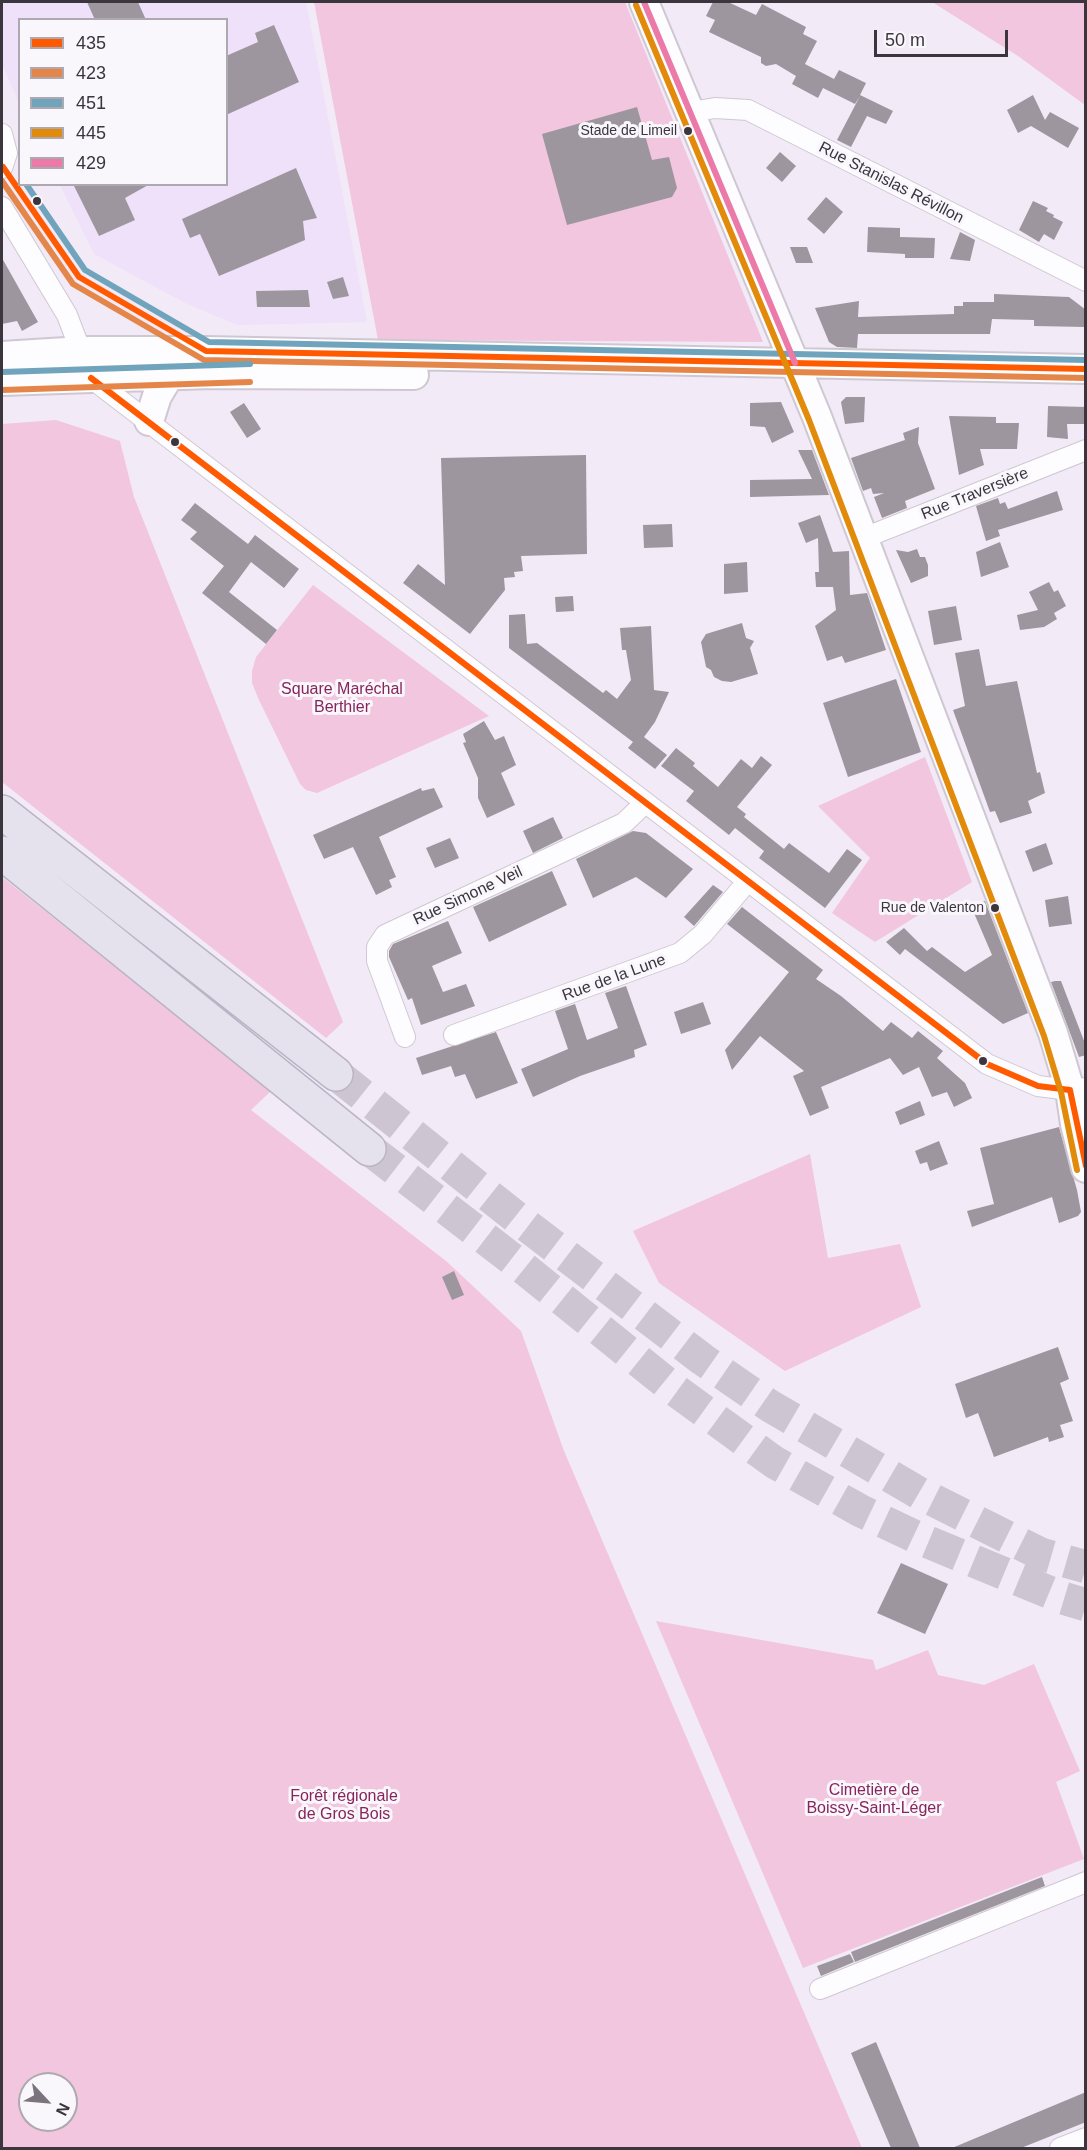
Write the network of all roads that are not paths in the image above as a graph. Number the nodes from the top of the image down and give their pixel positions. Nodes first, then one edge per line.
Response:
1 (644, 2) edge
2 (691, 112) junction
3 (2, 134) edge
4 (2, 168) edge
5 (2, 207) edge
6 (1086, 281) edge
7 (82, 351) junction
8 (2, 356) edge
9 (1086, 369) edge
10 (798, 371) junction
11 (169, 376) junction
12 (91, 378) junction
13 (2, 381) edge
14 (1086, 384) edge
15 (149, 421) junction
16 (1086, 450) edge
17 (864, 538) junction
18 (645, 803) junction
19 (2, 812) edge
20 (2, 853) edge
21 (747, 882) junction
22 (454, 1035) dead end
23 (405, 1037) dead end
24 (336, 1074) tunnel mouth
25 (1078, 1089) edge
26 (369, 1149) tunnel mouth
27 (1086, 1168) edge
28 (1086, 1882) edge
29 (820, 1989) dead end
30 (1086, 2138) edge
31 (1060, 2148) edge

1 - 2 main road
2 - 6 street, Rue Stanislas Révillon
2 - 10 main road
3 - 4 street
5 - 7 street
7 - 8 main road
7 - 10 main road
7 - 12 street
9 - 10 main road
10 - 11 main road
10 - 14 main road
10 - 17 main road
11 - 12 main road
11 - 15 main road
12 - 13 main road
12 - 15 street
15 - 18 street
16 - 17 street, Rue Traversière
17 - 25 main road
18 - 21 street
18 - 23 street, Rue Simone Veil
19 - 24 highway
20 - 26 highway
21 - 22 street, Rue de la Lune
21 - 25 street
25 - 27 main road
28 - 29 street
30 - 31 street

